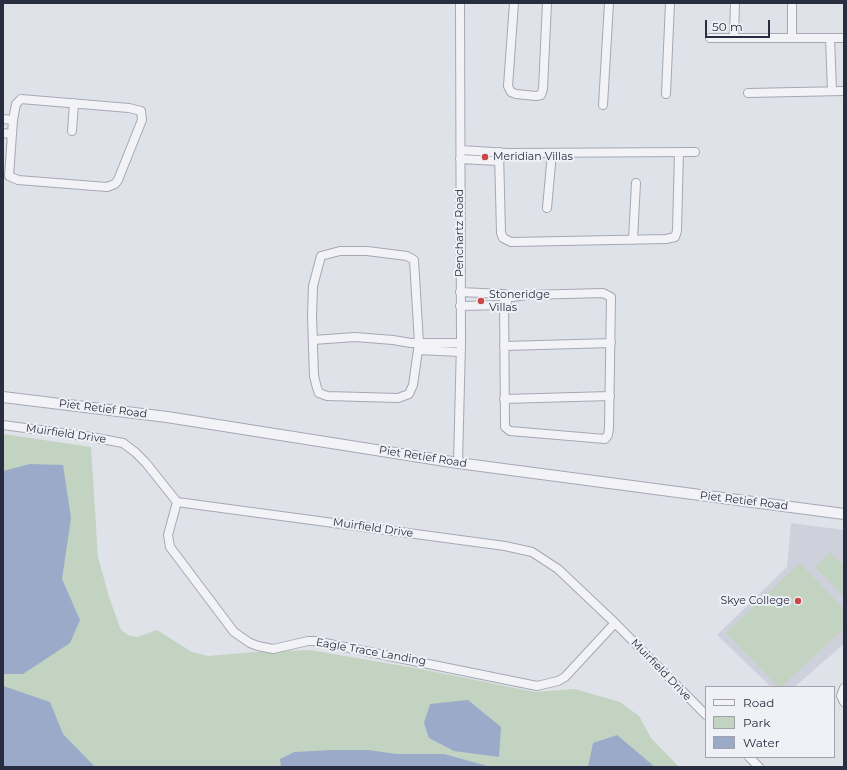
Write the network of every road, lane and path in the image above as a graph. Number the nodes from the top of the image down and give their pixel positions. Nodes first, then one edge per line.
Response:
1 (460, 3) edge
2 (514, 3) edge
3 (547, 3) edge
4 (609, 3) edge
5 (670, 3) edge
6 (735, 3) edge
7 (792, 3) edge
8 (734, 37) junction
9 (792, 37) junction
10 (710, 38) dead end
11 (830, 38) junction
12 (844, 38) edge
13 (832, 91) junction
14 (844, 91) edge
15 (748, 93) dead end
16 (666, 94) dead end
17 (74, 103) junction
18 (603, 105) dead end
19 (3, 119) edge
20 (13, 120) junction
21 (72, 131) dead end
22 (7, 133) edge
23 (460, 150) junction
24 (679, 152) junction
25 (694, 152) dead end
26 (552, 153) junction
27 (499, 157) junction
28 (460, 159) junction
29 (636, 183) dead end
30 (548, 208) dead end
31 (632, 240) junction
32 (460, 292) junction
33 (508, 296) junction
34 (503, 305) junction
35 (460, 306) junction
36 (313, 340) junction
37 (461, 343) junction
38 (611, 343) junction
39 (416, 345) junction
40 (504, 346) junction
41 (460, 352) junction
42 (610, 396) junction
43 (3, 397) edge
44 (504, 399) junction
45 (3, 425) edge
46 (458, 463) junction
47 (177, 502) junction
48 (844, 514) edge
49 (616, 623) junction
50 (844, 688) edge
51 (844, 702) edge
52 (705, 714) edge
53 (750, 758) edge
54 (759, 767) edge

1 - 23 street, Penchartz Road
2 - 3 street
4 - 18 street
5 - 16 street
6 - 8 street
7 - 9 street
8 - 9 street
8 - 10 street
9 - 11 street
11 - 12 street
11 - 13 street
13 - 14 street
13 - 15 street
17 - 20 street
17 - 21 street
17 - 22 street
19 - 20 street
20 - 22 street
23 - 27 street
23 - 28 street, Penchartz Road
24 - 25 street
24 - 26 street
24 - 31 street
26 - 27 street
26 - 30 street
27 - 28 street
27 - 31 street
28 - 32 street, Penchartz Road
29 - 31 street
32 - 33 street
32 - 35 street, Penchartz Road
33 - 34 street
33 - 38 street
34 - 35 street
34 - 40 street
35 - 37 street, Penchartz Road
36 - 39 street
36 - 39 street
36 - 39 street
37 - 39 street
37 - 41 street, Penchartz Road
38 - 40 street
38 - 42 street
39 - 41 street
40 - 44 street
41 - 46 street, Penchartz Road
42 - 44 street
42 - 44 street
43 - 46 street, Piet Retief Road
45 - 47 street, Muirfield Drive
46 - 48 street, Piet Retief Road
47 - 49 street, Muirfield Drive
47 - 49 street, Eagle Trace Landing
49 - 52 street, Muirfield Drive
50 - 51 street
53 - 54 street

